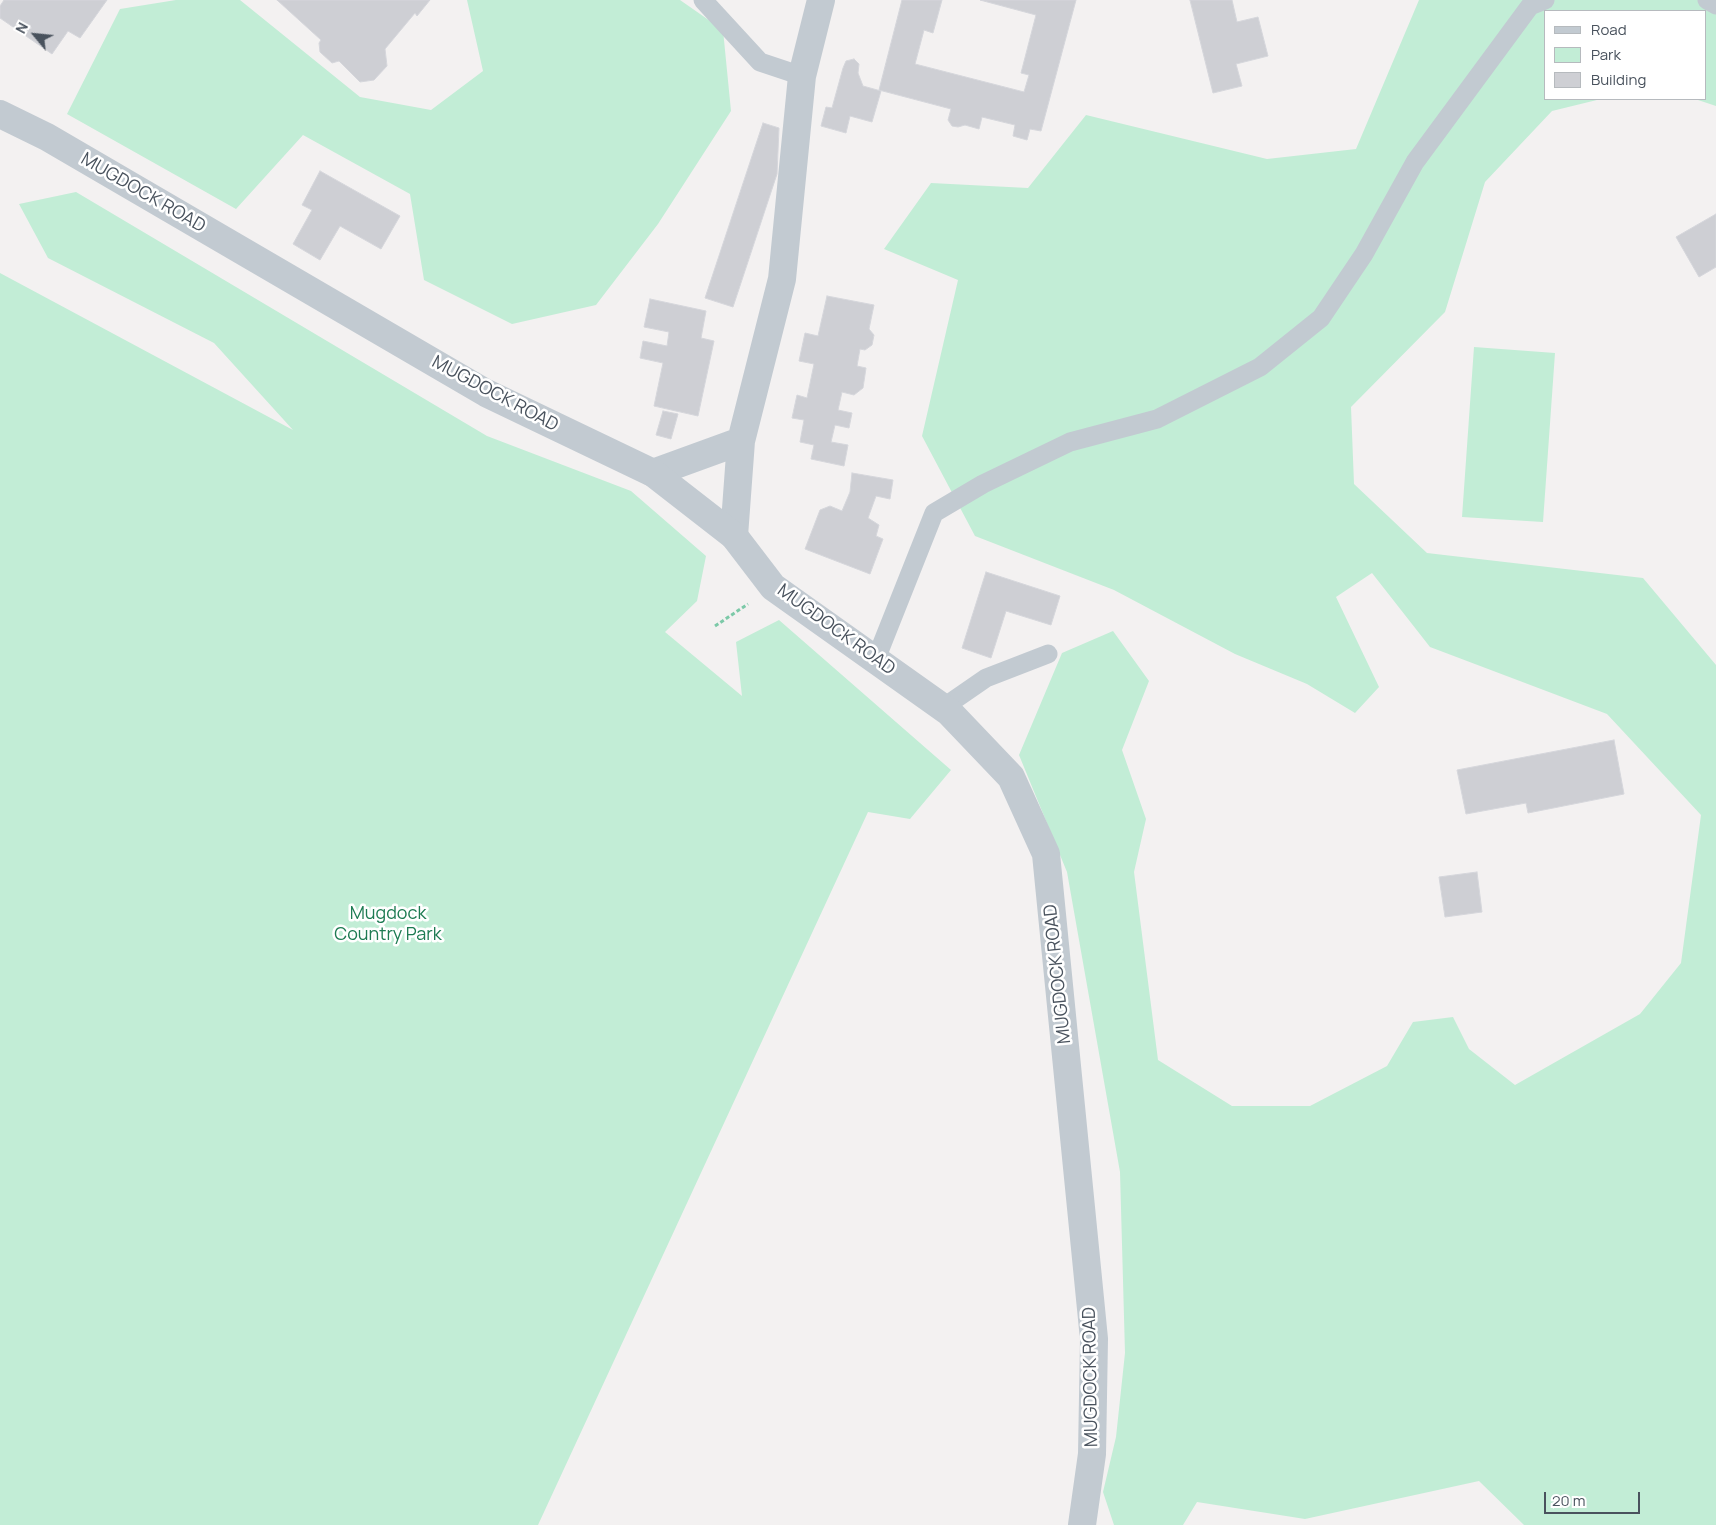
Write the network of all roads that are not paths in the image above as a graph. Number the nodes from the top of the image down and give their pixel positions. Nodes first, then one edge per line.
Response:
1 (703, 0) edge
2 (821, 0) edge
3 (1545, 0) edge
4 (1707, 0) edge
5 (1716, 5) edge
6 (802, 76) junction
7 (0, 114) edge
8 (741, 441) junction
9 (653, 473) junction
10 (734, 536) junction
11 (1048, 654) dead end
12 (876, 659) junction
13 (944, 708) junction
14 (1082, 1525) edge

1 - 6 lane
2 - 6 street
3 - 12 lane
4 - 5 lane
6 - 8 street
7 - 9 street, MUGDOCK ROAD
8 - 9 street
8 - 10 street
9 - 10 street, MUGDOCK ROAD
10 - 12 street, MUGDOCK ROAD
11 - 13 lane
12 - 13 street, MUGDOCK ROAD
13 - 14 street, MUGDOCK ROAD

